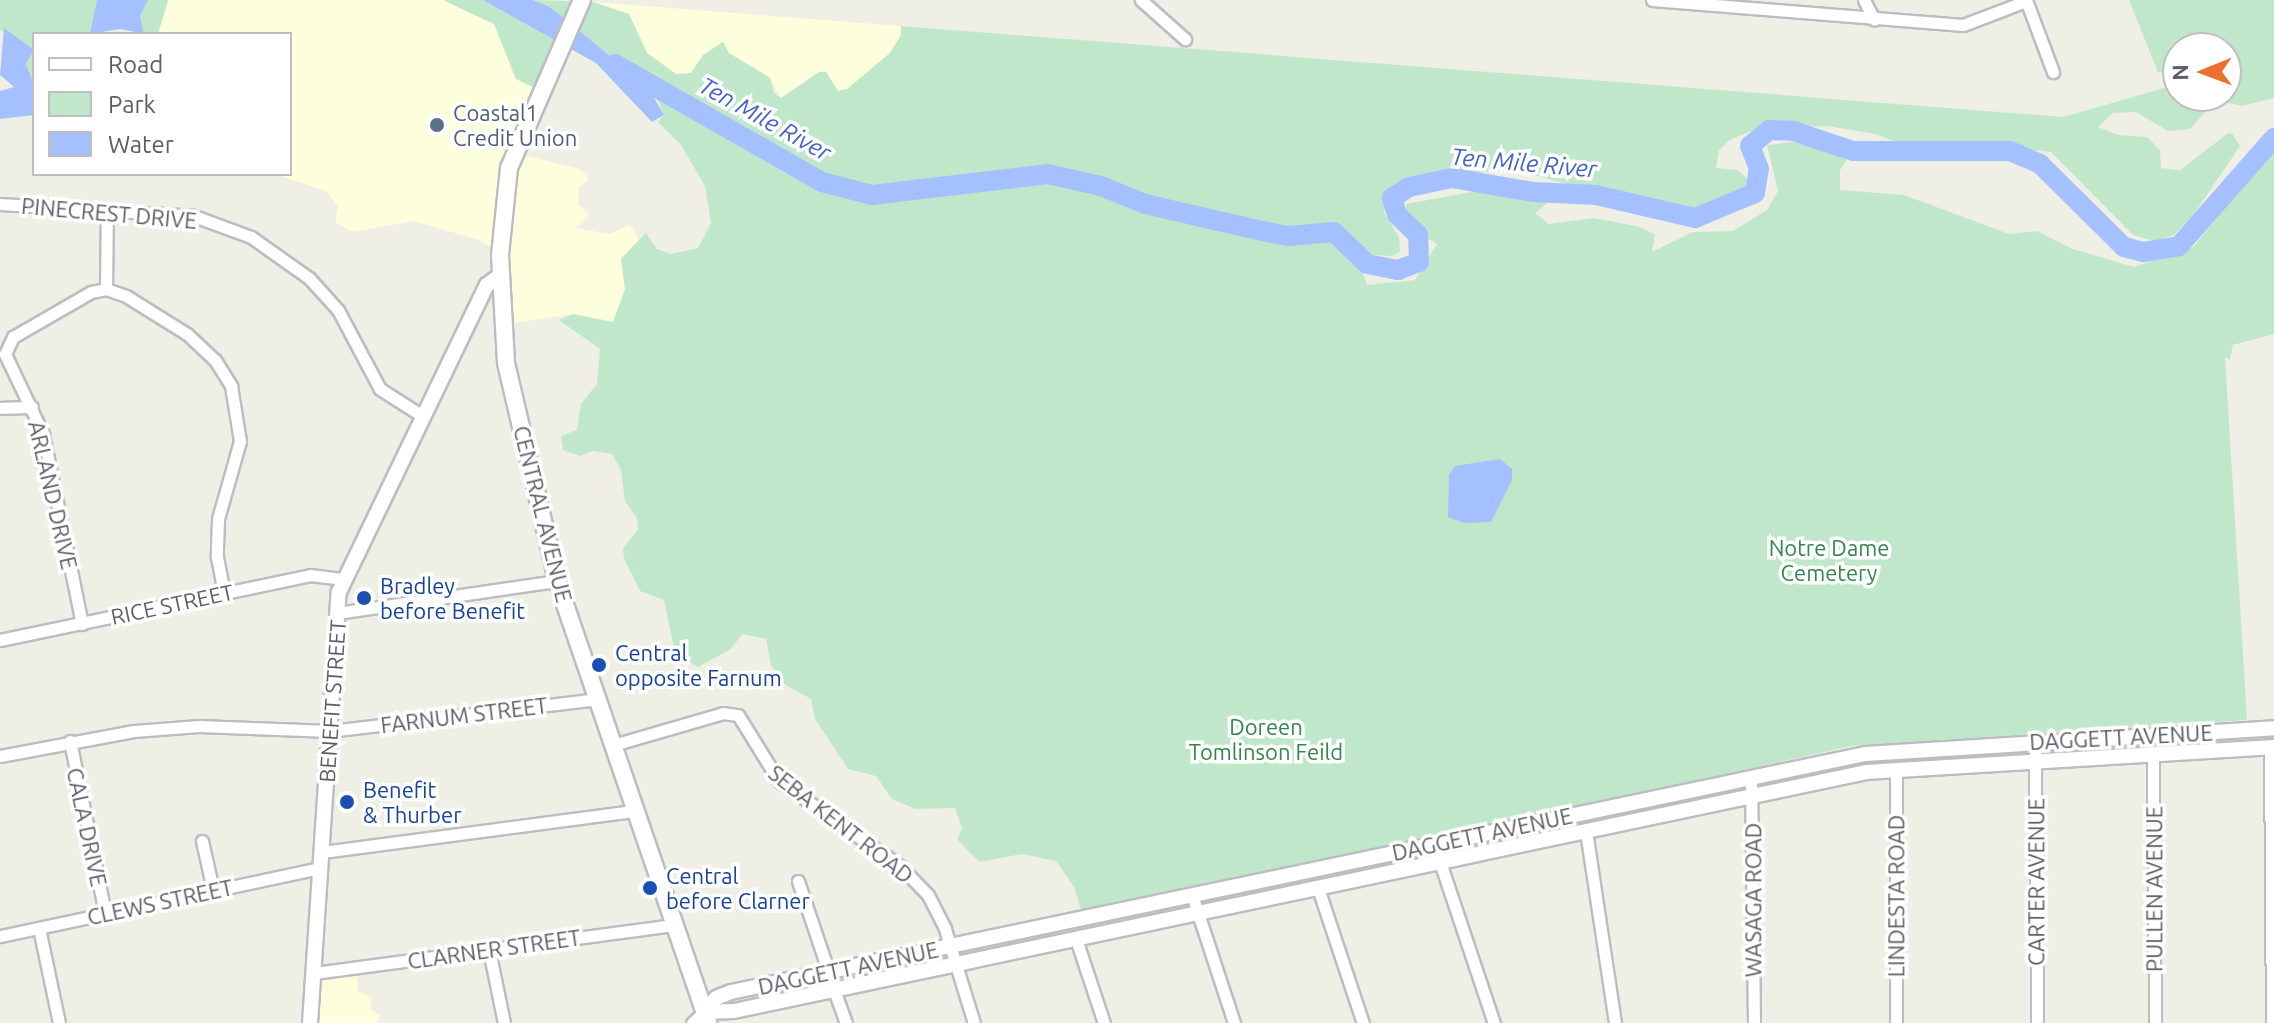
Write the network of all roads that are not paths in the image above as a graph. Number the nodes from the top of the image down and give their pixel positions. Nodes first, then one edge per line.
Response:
1 (1141, 0) edge
2 (1652, 0) edge
3 (1864, 0) edge
4 (2026, 0) edge
5 (579, 6) edge
6 (1874, 20) junction
7 (1185, 39) dead end
8 (2053, 72) dead end
9 (0, 204) edge
10 (107, 210) junction
11 (501, 275) junction
12 (106, 289) junction
13 (32, 407) junction
14 (0, 408) edge
15 (421, 415) junction
16 (344, 579) junction
17 (557, 581) junction
18 (224, 593) junction
19 (337, 613) junction
20 (82, 624) junction
21 (0, 640) edge
22 (597, 699) junction
23 (2274, 728) edge
24 (330, 731) junction
25 (70, 741) junction
26 (2035, 742) junction
27 (613, 745) junction
28 (2272, 747) edge
29 (2153, 755) junction
30 (0, 756) edge
31 (2035, 761) junction
32 (1896, 769) junction
33 (1751, 777) junction
34 (1752, 796) junction
35 (635, 811) junction
36 (1586, 831) junction
37 (202, 841) dead end
38 (1434, 844) junction
39 (322, 852) junction
40 (1441, 863) junction
41 (321, 868) junction
42 (798, 881) dead end
43 (1318, 888) junction
44 (213, 890) junction
45 (1192, 895) junction
46 (105, 913) junction
47 (1197, 914) junction
48 (674, 925) junction
49 (39, 928) junction
50 (0, 936) edge
51 (1076, 939) junction
52 (949, 946) junction
53 (489, 950) junction
54 (955, 964) junction
55 (314, 973) junction
56 (829, 973) junction
57 (834, 990) junction
58 (701, 1019) edge
59 (59, 1023) edge
60 (310, 1023) edge
61 (504, 1023) edge
62 (846, 1023) edge
63 (974, 1023) edge
64 (1104, 1023) edge
65 (1234, 1023) edge
66 (1363, 1023) edge
67 (1494, 1023) edge
68 (1615, 1023) edge
69 (1754, 1023) edge
70 (1896, 1023) edge
71 (2037, 1023) edge
72 (2155, 1023) edge
73 (2272, 1023) edge

1 - 7 street
2 - 6 street
3 - 6 street
4 - 6 street
4 - 8 street
5 - 11 main road, CENTRAL AVENUE
9 - 10 street, PINECREST DRIVE
10 - 12 street
10 - 15 street, PINECREST DRIVE
11 - 15 street, BENEFIT STREET
11 - 17 main road, CENTRAL AVENUE
12 - 13 street, ARLAND DRIVE
12 - 18 street
13 - 14 street
13 - 20 street, ARLAND DRIVE
15 - 16 street, BENEFIT STREET
16 - 18 street, RICE STREET
16 - 19 street, BENEFIT STREET
17 - 19 street
17 - 22 main road, CENTRAL AVENUE
18 - 20 street, RICE STREET
19 - 24 street, BENEFIT STREET
20 - 21 street, RICE STREET
22 - 24 street, FARNUM STREET
22 - 27 main road, CENTRAL AVENUE
23 - 26 street, DAGGETT AVENUE
24 - 25 street, FARNUM STREET
24 - 39 street, BENEFIT STREET
25 - 30 street, FARNUM STREET
25 - 46 street, CALA DRIVE
26 - 31 street, CARTER AVENUE
26 - 33 street, DAGGETT AVENUE
27 - 35 main road, CENTRAL AVENUE
27 - 52 street, SEBA KENT ROAD
28 - 29 street, DAGGETT AVENUE
28 - 73 street
29 - 31 street, DAGGETT AVENUE
29 - 72 street, PULLEN AVENUE
31 - 32 street, DAGGETT AVENUE
31 - 71 street, CARTER AVENUE
32 - 34 street, DAGGETT AVENUE
32 - 70 street, LINDESTA ROAD
33 - 34 street, WASAGA ROAD
33 - 38 street, DAGGETT AVENUE
34 - 36 street, DAGGETT AVENUE
34 - 69 street, WASAGA ROAD
35 - 39 street
35 - 48 main road, CENTRAL AVENUE
36 - 40 street, DAGGETT AVENUE
36 - 68 street
37 - 44 street
38 - 40 street
38 - 45 street, DAGGETT AVENUE
39 - 41 street, BENEFIT STREET
40 - 43 street, DAGGETT AVENUE
40 - 67 street
41 - 44 street, CLEWS STREET
41 - 55 street, BENEFIT STREET
42 - 56 street
43 - 47 street, DAGGETT AVENUE
43 - 66 street
44 - 46 street, CLEWS STREET
45 - 47 street
45 - 52 street, DAGGETT AVENUE
46 - 49 street, CLEWS STREET
47 - 51 street, DAGGETT AVENUE
47 - 65 street
48 - 53 street, CLARNER STREET
48 - 58 main road, CENTRAL AVENUE
49 - 50 street, CLEWS STREET
49 - 59 street
51 - 54 street, DAGGETT AVENUE
51 - 64 street
52 - 54 street, SEBA KENT ROAD
52 - 56 street, DAGGETT AVENUE
53 - 55 street, CLARNER STREET
53 - 61 street
54 - 57 street, DAGGETT AVENUE
54 - 63 street, SEBA KENT ROAD
55 - 60 street, BENEFIT STREET
56 - 58 street, DAGGETT AVENUE
57 - 58 street, DAGGETT AVENUE
57 - 62 street

